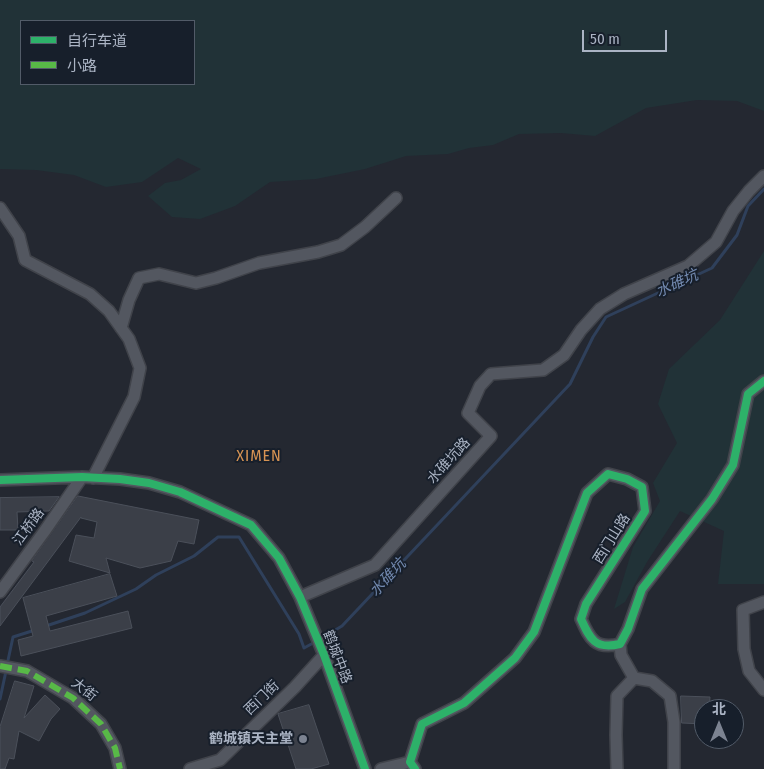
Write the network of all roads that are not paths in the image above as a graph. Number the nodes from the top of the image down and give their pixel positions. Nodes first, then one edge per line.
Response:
1 (764, 176) edge
2 (396, 198) dead end
3 (0, 208) edge
4 (121, 328) junction
5 (764, 381) edge
6 (87, 478) junction
7 (0, 480) edge
8 (0, 592) edge
9 (300, 597) junction
10 (764, 602) edge
11 (620, 644) junction
12 (322, 651) junction
13 (0, 666) edge
14 (634, 678) junction
15 (764, 690) edge
16 (412, 765) edge
17 (120, 769) edge
18 (190, 769) edge
19 (365, 769) edge
20 (382, 769) edge
21 (618, 769) edge
22 (674, 769) edge

1 - 9 street, 水碓坑路
2 - 4 street
3 - 4 street, 江桥路
4 - 6 street, 江桥路
5 - 11 street
6 - 7 street, 鹤城中路
6 - 8 street, 江桥路
6 - 9 street, 鹤城中路
9 - 12 street, 鹤城中路
10 - 15 street
11 - 14 street
11 - 16 street, 西门山路
12 - 18 street, 西门街
12 - 19 street, 鹤城中路
13 - 17 street, 大街
14 - 21 street
14 - 22 street
16 - 20 street

